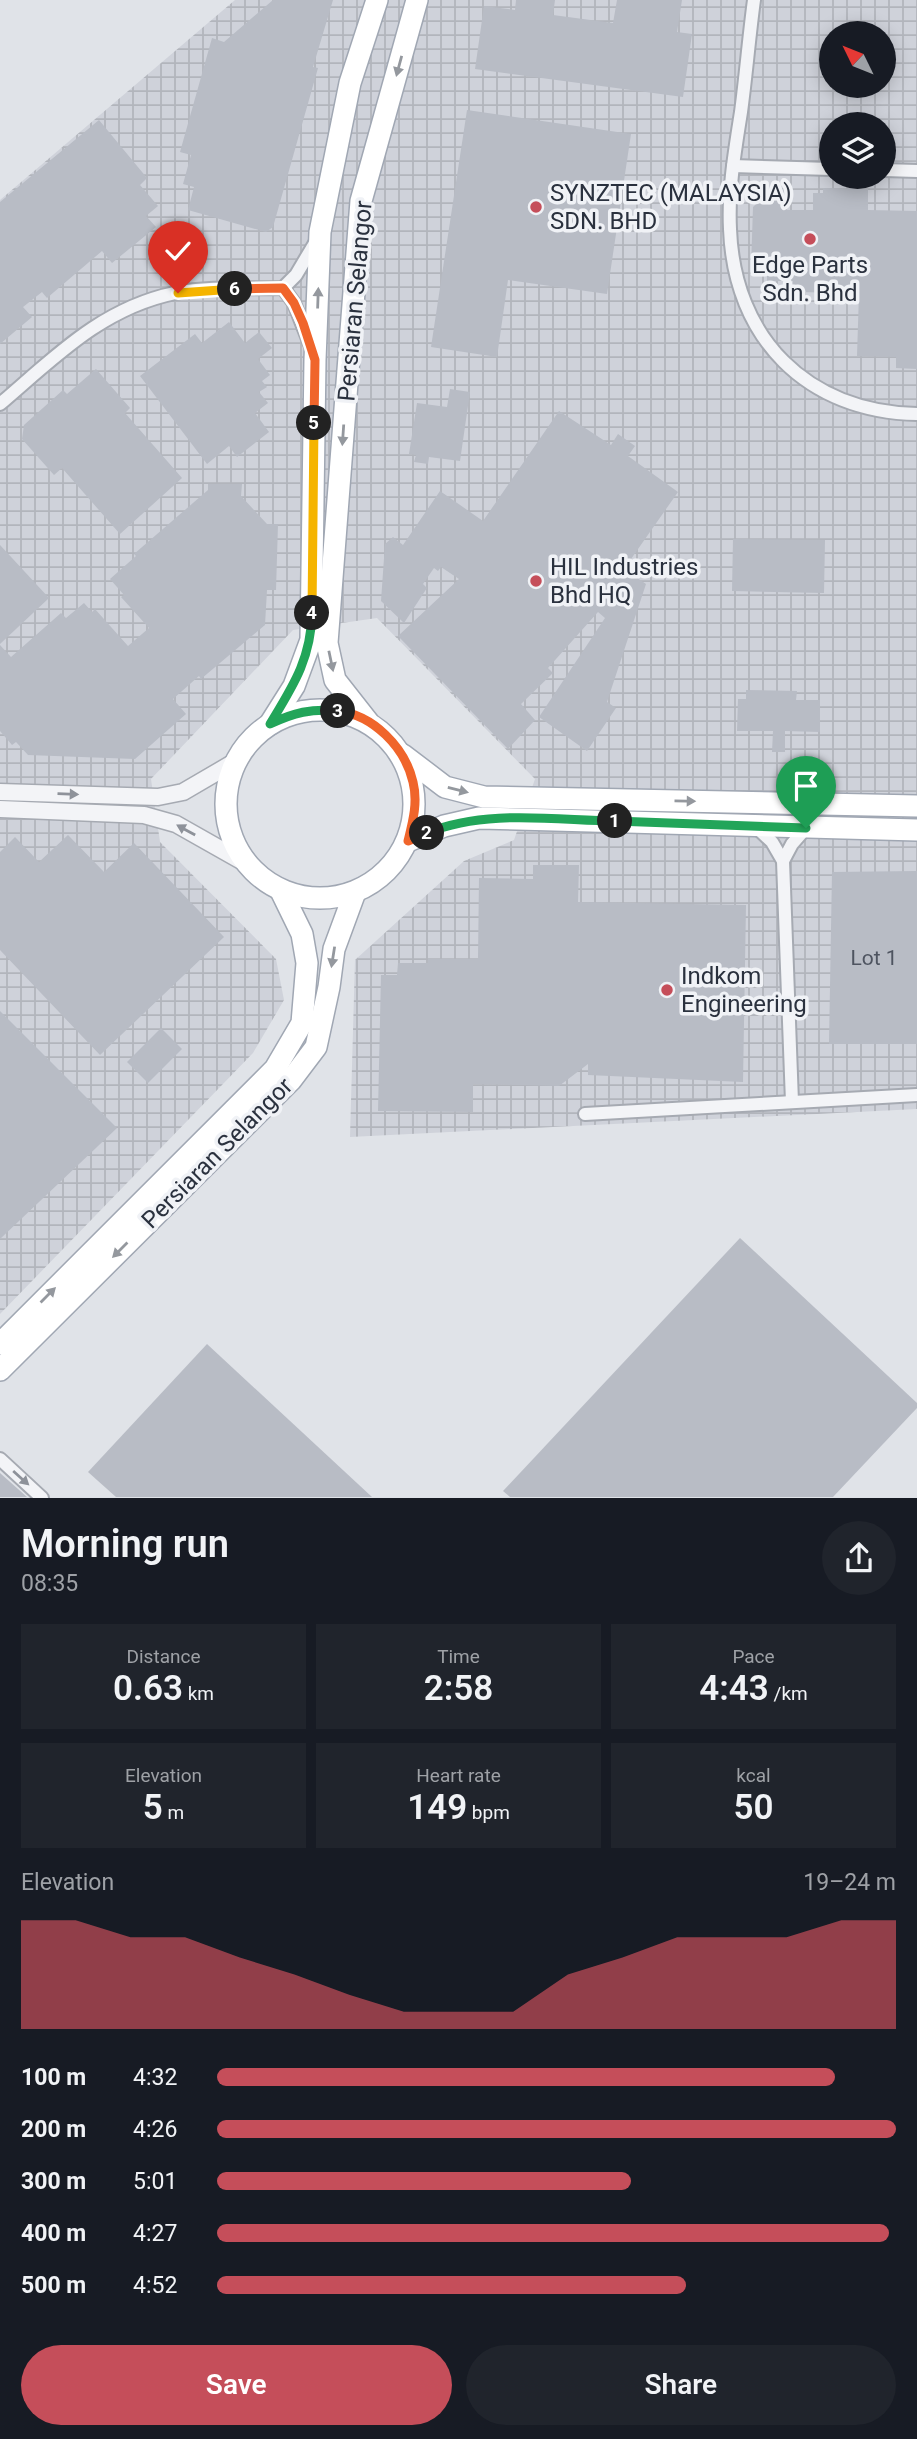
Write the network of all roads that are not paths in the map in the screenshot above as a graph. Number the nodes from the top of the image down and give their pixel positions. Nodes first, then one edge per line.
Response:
1 (377, 0) edge
2 (417, 0) edge
3 (754, 0) edge
4 (733, 166) junction
5 (819, 169) edge
6 (896, 170) edge
7 (917, 171) edge
8 (320, 232) junction
9 (283, 288) junction
10 (315, 360) junction
11 (0, 404) edge
12 (917, 414) edge
13 (369, 722) junction
14 (270, 724) junction
15 (401, 754) junction
16 (236, 761) junction
17 (0, 792) edge
18 (916, 805) edge
19 (0, 809) edge
20 (755, 826) junction
21 (806, 828) junction
22 (917, 830) edge
23 (408, 841) junction
24 (783, 861) junction
25 (245, 863) junction
26 (281, 891) junction
27 (355, 892) junction
28 (917, 1095) edge
29 (792, 1102) junction
30 (585, 1114) dead end
31 (0, 1344) edge
32 (0, 1370) edge
33 (0, 1459) edge
34 (42, 1497) edge

1 - 8 main road, Persiaran Selangor
2 -> 13 main road, Persiaran Selangor
3 - 4 street
4 - 5 street
4 - 12 street
6 - 7 street
8 - 9 street
10 -> 8 main road, Persiaran Selangor
9 - 10 street
9 - 11 street
10 - 14 main road, Persiaran Selangor
13 - 14 main road
13 - 15 main road
14 - 16 main road
15 -> 18 main road
15 - 23 main road
17 -> 16 street
16 - 25 main road
25 -> 19 street
20 - 21 main road
20 - 23 main road
20 - 24 street
21 - 22 main road
21 - 24 street
23 - 27 main road
24 - 29 street
25 - 26 main road
26 - 27 main road
31 -> 26 main road, Persiaran Selangor
27 -> 32 main road, Persiaran Selangor
28 - 29 street
29 - 30 street
33 -> 34 street

